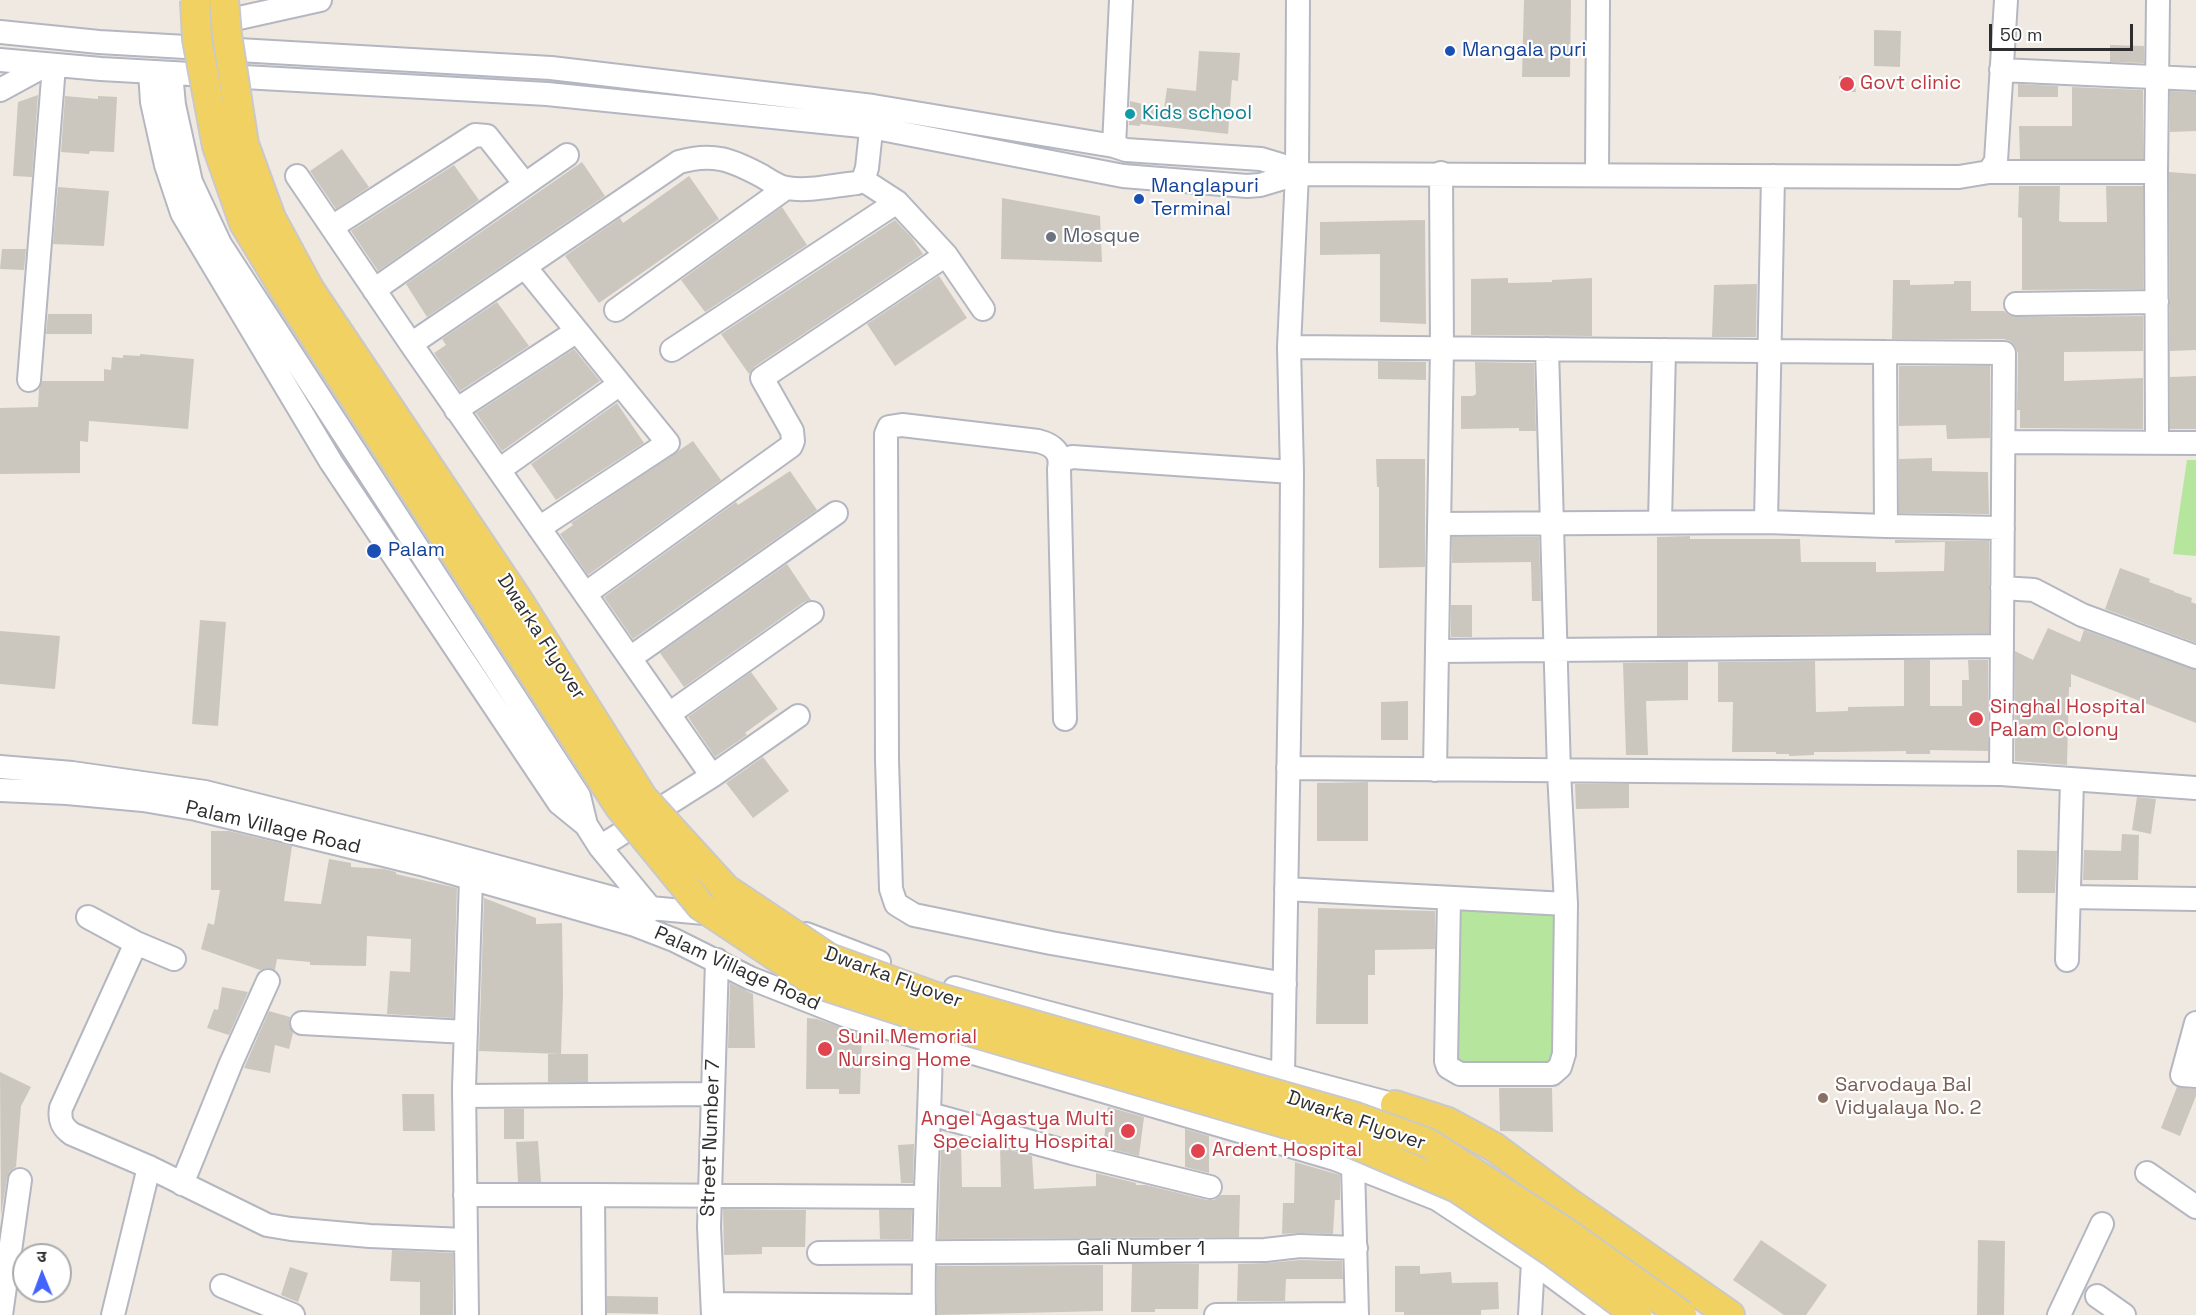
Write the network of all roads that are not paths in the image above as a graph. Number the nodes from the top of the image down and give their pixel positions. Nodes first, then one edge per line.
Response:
1 (177, 0) edge
2 (195, 0) edge
3 (224, 0) edge
4 (240, 0) edge
5 (320, 0) edge
6 (1121, 0) edge
7 (1298, 0) edge
8 (1598, 0) edge
9 (2006, 0) edge
10 (2158, 0) edge
11 (293, 3) edge
12 (0, 32) edge
13 (159, 45) junction
14 (0, 60) edge
15 (49, 66) junction
16 (2001, 70) junction
17 (160, 73) junction
18 (2157, 77) junction
19 (647, 79) junction
20 (2196, 79) edge
21 (0, 90) edge
22 (208, 99) junction
23 (646, 104) junction
24 (238, 107) junction
25 (872, 116) junction
26 (1114, 146) junction
27 (567, 155) dead end
28 (1989, 172) junction
29 (2156, 172) junction
30 (1441, 173) junction
31 (1297, 174) junction
32 (1597, 175) junction
33 (297, 176) dead end
34 (1773, 176) junction
35 (863, 180) junction
36 (525, 184) junction
37 (786, 188) junction
38 (897, 202) junction
39 (332, 227) junction
40 (946, 255) junction
41 (525, 267) junction
42 (374, 290) junction
43 (2157, 302) junction
44 (2016, 304) dead end
45 (983, 309) dead end
46 (616, 310) dead end
47 (577, 331) junction
48 (411, 344) junction
49 (1289, 347) junction
50 (1442, 348) junction
51 (1546, 349) junction
52 (672, 350) dead end
53 (1664, 350) junction
54 (1770, 351) junction
55 (1885, 352) junction
56 (29, 380) dead end
57 (620, 384) junction
58 (456, 410) junction
59 (2004, 442) junction
60 (2157, 442) junction
61 (2196, 442) edge
62 (1061, 461) junction
63 (499, 470) junction
64 (1292, 472) junction
65 (837, 513) dead end
66 (1660, 522) junction
67 (1766, 522) junction
68 (1439, 524) junction
69 (1551, 524) junction
70 (1886, 526) junction
71 (539, 528) junction
72 (2003, 528) junction
73 (2002, 588) junction
74 (585, 594) junction
75 (812, 613) dead end
76 (2002, 646) junction
77 (1556, 650) junction
78 (1437, 651) junction
79 (2196, 657) edge
80 (630, 658) junction
81 (669, 714) junction
82 (798, 716) dead end
83 (1065, 719) dead end
84 (0, 767) edge
85 (1288, 768) junction
86 (1435, 770) junction
87 (1559, 772) junction
88 (2001, 774) junction
89 (712, 776) junction
90 (2072, 780) junction
91 (2196, 788) edge
92 (0, 790) edge
93 (600, 847) junction
94 (471, 879) junction
95 (1286, 889) junction
96 (2069, 897) junction
97 (1449, 898) junction
98 (2196, 899) edge
99 (1566, 904) junction
100 (650, 908) junction
101 (88, 917) dead end
102 (674, 940) junction
103 (136, 943) junction
104 (174, 959) dead end
105 (717, 960) junction
106 (2067, 960) dead end
107 (268, 981) dead end
108 (1285, 984) junction
109 (302, 1023) dead end
110 (2196, 1023) edge
111 (466, 1032) junction
112 (931, 1040) junction
113 (1283, 1075) junction
114 (2196, 1076) edge
115 (713, 1094) junction
116 (464, 1096) junction
117 (1395, 1105) junction
118 (930, 1114) junction
119 (1273, 1140) junction
120 (1353, 1166) junction
121 (149, 1167) junction
122 (2147, 1173) dead end
123 (20, 1180) dead end
124 (182, 1184) junction
125 (1210, 1187) dead end
126 (593, 1194) junction
127 (710, 1195) junction
128 (465, 1196) junction
129 (925, 1197) junction
130 (2196, 1207) edge
131 (2102, 1224) dead end
132 (465, 1240) junction
133 (1356, 1248) junction
134 (925, 1252) junction
135 (819, 1253) dead end
136 (1533, 1262) junction
137 (222, 1286) dead end
138 (2097, 1296) dead end
139 (713, 1310) edge
140 (924, 1311) edge
141 (1, 1315) edge
142 (113, 1315) edge
143 (293, 1315) edge
144 (467, 1315) edge
145 (594, 1315) edge
146 (1216, 1315) edge
147 (1357, 1315) edge
148 (1530, 1315) edge
149 (1605, 1315) edge
150 (1638, 1315) edge
151 (1682, 1315) edge
152 (1707, 1315) edge
153 (1730, 1315) edge
154 (2059, 1315) edge
155 (2124, 1315) edge

1 - 22 main road, bridge
2 - 22 main road, Dwarka Flyover, bridge
3 - 24 main road, Dwarka Flyover, bridge
4 - 24 main road, bridge
5 - 11 street
6 - 26 street
7 - 31 street
8 - 32 street
9 - 16 street
10 - 18 street
11 - 13 street
12 - 13 street
13 - 19 street
14 - 15 street
15 - 17 street
15 - 21 street
15 - 56 street
16 - 18 street
16 - 28 street
17 - 23 street
17 - 93 street
18 - 20 street
18 - 29 street
19 - 23 street
19 - 25 street
22 - 150 main road, Dwarka Flyover, bridge
23 - 25 street
24 - 151 main road, Dwarka Flyover, bridge
25 - 26 street
25 - 31 street
25 - 35 street
26 - 31 street
27 - 36 street
28 - 29 street
28 - 34 street
29 - 43 street
30 - 31 street
30 - 32 street
30 - 50 street
31 - 49 street
32 - 34 street
33 - 39 street
34 - 54 street
35 - 37 street
35 - 38 street
36 - 39 street
36 - 42 street
37 - 41 street
37 - 46 street
38 - 40 street
38 - 52 street
39 - 42 street
40 - 45 street
40 - 74 street
41 - 47 street
41 - 48 street
42 - 48 street
43 - 44 street
43 - 60 street
47 - 57 street
47 - 58 street
48 - 58 street
49 - 50 street
49 - 64 street
50 - 51 street
50 - 68 street
51 - 53 street
51 - 69 street
53 - 54 street
53 - 66 street
54 - 55 street
54 - 67 street
55 - 59 street
55 - 70 street
57 - 63 street
57 - 71 street
58 - 63 street
59 - 60 street
59 - 72 street
60 - 61 street
62 - 64 street
62 - 83 street
62 - 108 street
63 - 71 street
64 - 85 street
65 - 80 street
66 - 67 street
66 - 69 street
67 - 70 street
68 - 69 street
68 - 78 street
69 - 77 street
70 - 72 street
71 - 74 street
72 - 73 street
73 - 76 street
73 - 79 street
74 - 80 street
75 - 81 street
76 - 77 street
76 - 88 street
77 - 78 street
77 - 87 street
78 - 86 street
80 - 81 street
81 - 89 street
82 - 89 street
84 - 100 street, Palam Village Road
85 - 86 street
85 - 95 street
86 - 87 street
87 - 88 street
87 - 99 street
88 - 90 street
89 - 93 street
90 - 91 street
90 - 96 street
92 - 94 street, Palam Village Road
93 - 100 street
94 - 102 street, Palam Village Road
94 - 111 street
95 - 97 street
95 - 108 street
96 - 98 street
96 - 106 street
97 - 99 street
97 - 99 street
100 - 102 street
100 - 113 street, Palam Village Road
101 - 103 street
102 - 105 street, Palam Village Road
103 - 104 street
103 - 121 street
105 - 112 street, Palam Village Road
105 - 115 street, Street Number 7
107 - 124 street
108 - 113 street
109 - 111 street
110 - 114 street
111 - 116 street
112 - 118 street
112 - 119 street, Palam Village Road
113 - 117 street, Palam Village Road
113 - 119 street
115 - 116 street
115 - 127 street, Street Number 7
116 - 128 street
117 - 152 street, Palam Village Road
117 - 153 main road
118 - 125 street
118 - 129 street
119 - 120 street, Palam Village Road
120 - 133 street
120 - 136 street, Palam Village Road
121 - 124 street
121 - 142 street
122 - 130 street
123 - 141 street
124 - 132 street
126 - 127 street
126 - 128 street
126 - 145 street
127 - 129 street
127 - 139 street, Street Number 7
128 - 132 street
129 - 134 street
131 - 154 street
132 - 144 street
133 - 134 street, Gali Number 1
133 - 147 street
134 - 135 street, Gali Number 1
134 - 140 street
136 - 148 street
136 - 149 street, Palam Village Road
137 - 143 street
138 - 155 street
139 - 140 street
146 - 147 street

